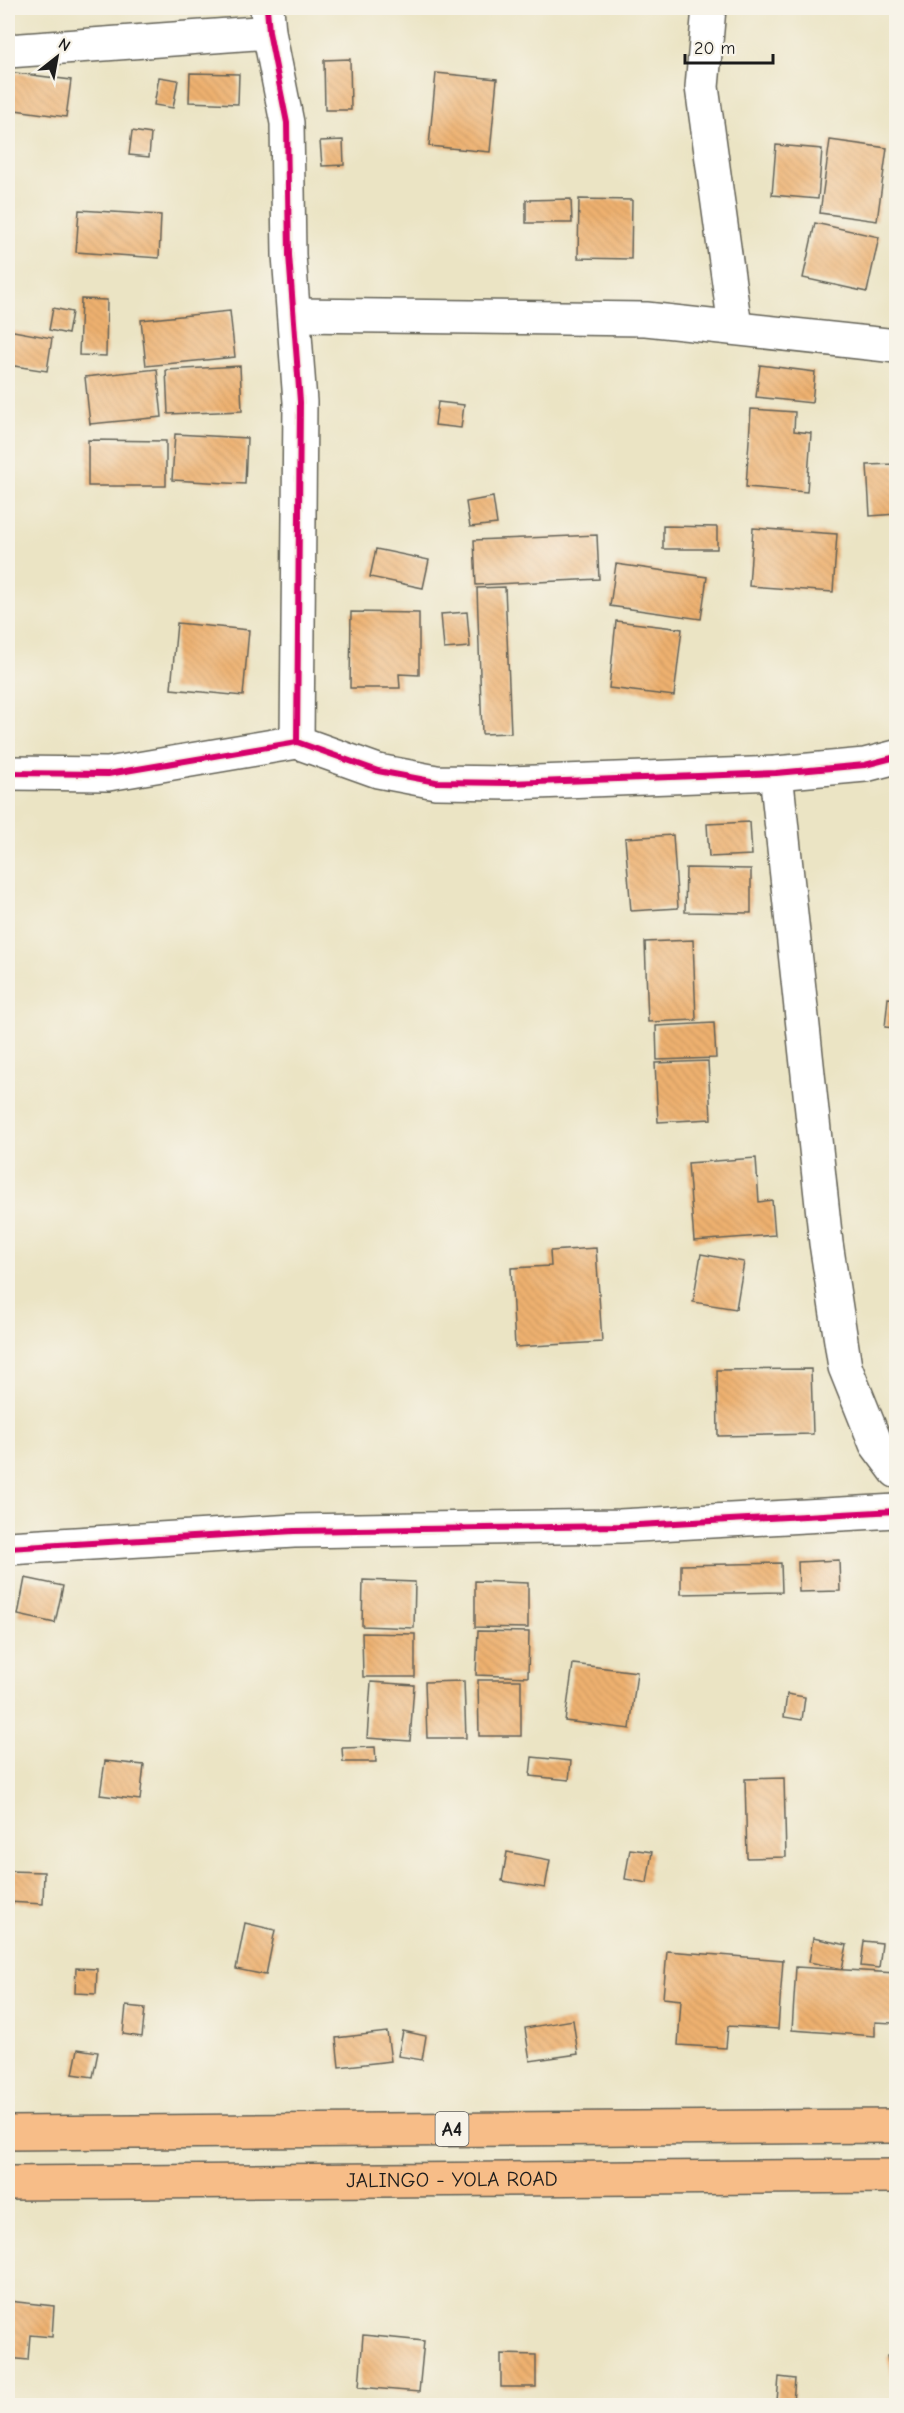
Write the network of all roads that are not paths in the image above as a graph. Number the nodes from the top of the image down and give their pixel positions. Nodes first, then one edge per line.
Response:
1 (709, 8) edge
2 (268, 20) edge
3 (8, 51) edge
4 (294, 315) junction
5 (735, 327) junction
6 (897, 345) edge
7 (297, 742) junction
8 (897, 757) edge
9 (8, 773) edge
10 (776, 773) junction
11 (897, 1471) edge
12 (897, 1511) edge
13 (8, 1548) edge
14 (897, 2126) edge
15 (8, 2133) edge
16 (897, 2176) edge
17 (8, 2182) edge

1 - 5 street
2 - 3 street
2 - 4 street
4 - 5 street
4 - 7 street
5 - 6 street
7 - 9 street
7 - 10 street
8 - 10 street
10 - 11 street
12 - 13 street
14 - 15 highway, A4
16 - 17 highway, JALINGO - YOLA ROAD

